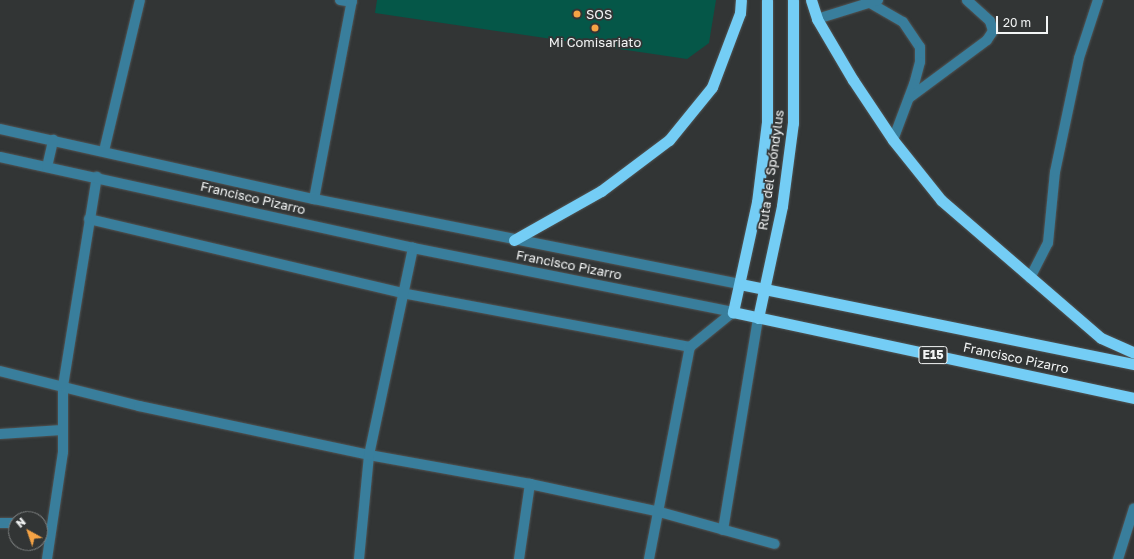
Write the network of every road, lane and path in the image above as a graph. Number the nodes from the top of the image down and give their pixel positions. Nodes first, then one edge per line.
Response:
1 (140, 0) edge
2 (340, 0) edge
3 (741, 0) edge
4 (767, 0) edge
5 (793, 0) edge
6 (811, 0) edge
7 (968, 0) edge
8 (1098, 0) edge
9 (352, 1) edge
10 (874, 1) edge
11 (817, 19) junction
12 (909, 98) junction
13 (0, 129) edge
14 (54, 140) junction
15 (893, 140) junction
16 (104, 151) junction
17 (0, 156) edge
18 (47, 167) junction
19 (97, 178) junction
20 (314, 199) junction
21 (89, 219) junction
22 (514, 240) junction
23 (413, 248) junction
24 (1030, 278) junction
25 (740, 284) junction
26 (765, 289) junction
27 (402, 293) junction
28 (732, 312) junction
29 (758, 318) junction
30 (690, 347) junction
31 (1134, 353) edge
32 (1134, 364) edge
33 (0, 371) edge
34 (63, 386) junction
35 (1134, 398) edge
36 (62, 430) junction
37 (0, 434) edge
38 (368, 455) junction
39 (530, 484) junction
40 (1134, 508) edge
41 (656, 511) junction
42 (51, 522) joint
43 (723, 530) junction
44 (775, 544) dead end
45 (47, 559) edge
46 (359, 559) edge
47 (520, 559) edge
48 (649, 559) edge
49 (1118, 559) edge

1 - 16 street
2 - 9 street
3 - 22 highway
4 - 25 highway, Ruta del Spóndylus
5 - 26 highway, Ruta del Spóndylus
6 - 11 highway
7 - 12 street
8 - 24 street
9 - 20 street
10 - 11 street
10 - 12 street
11 - 15 highway
12 - 15 street
13 - 14 street, Francisco Pizarro
14 - 16 street, Francisco Pizarro
14 - 18 street
15 - 24 highway
16 - 20 street, Francisco Pizarro
17 - 18 street, Francisco Pizarro
18 - 19 street, Francisco Pizarro
19 - 21 street
19 - 23 street, Francisco Pizarro
20 - 22 street, Francisco Pizarro
21 - 27 street
21 - 34 street
22 - 25 street, Francisco Pizarro
23 - 27 street
23 - 28 street, Francisco Pizarro
24 - 31 highway
25 - 26 highway, Francisco Pizarro / E15
25 - 28 highway, Ruta del Spóndylus
26 - 29 highway, Ruta del Spóndylus
26 - 32 highway, Francisco Pizarro / E15
27 - 30 street
27 - 38 street
28 - 29 highway, Francisco Pizarro / E15
28 - 30 street
29 - 35 highway, Francisco Pizarro / E15
29 - 43 street
30 - 41 street
33 - 34 street
34 - 36 street
34 - 38 street
36 - 37 street
36 - 42 street
38 - 39 street
38 - 46 street
39 - 41 street
39 - 47 street
40 - 49 street
41 - 43 street
41 - 48 street
42 - 45 street
43 - 44 street

